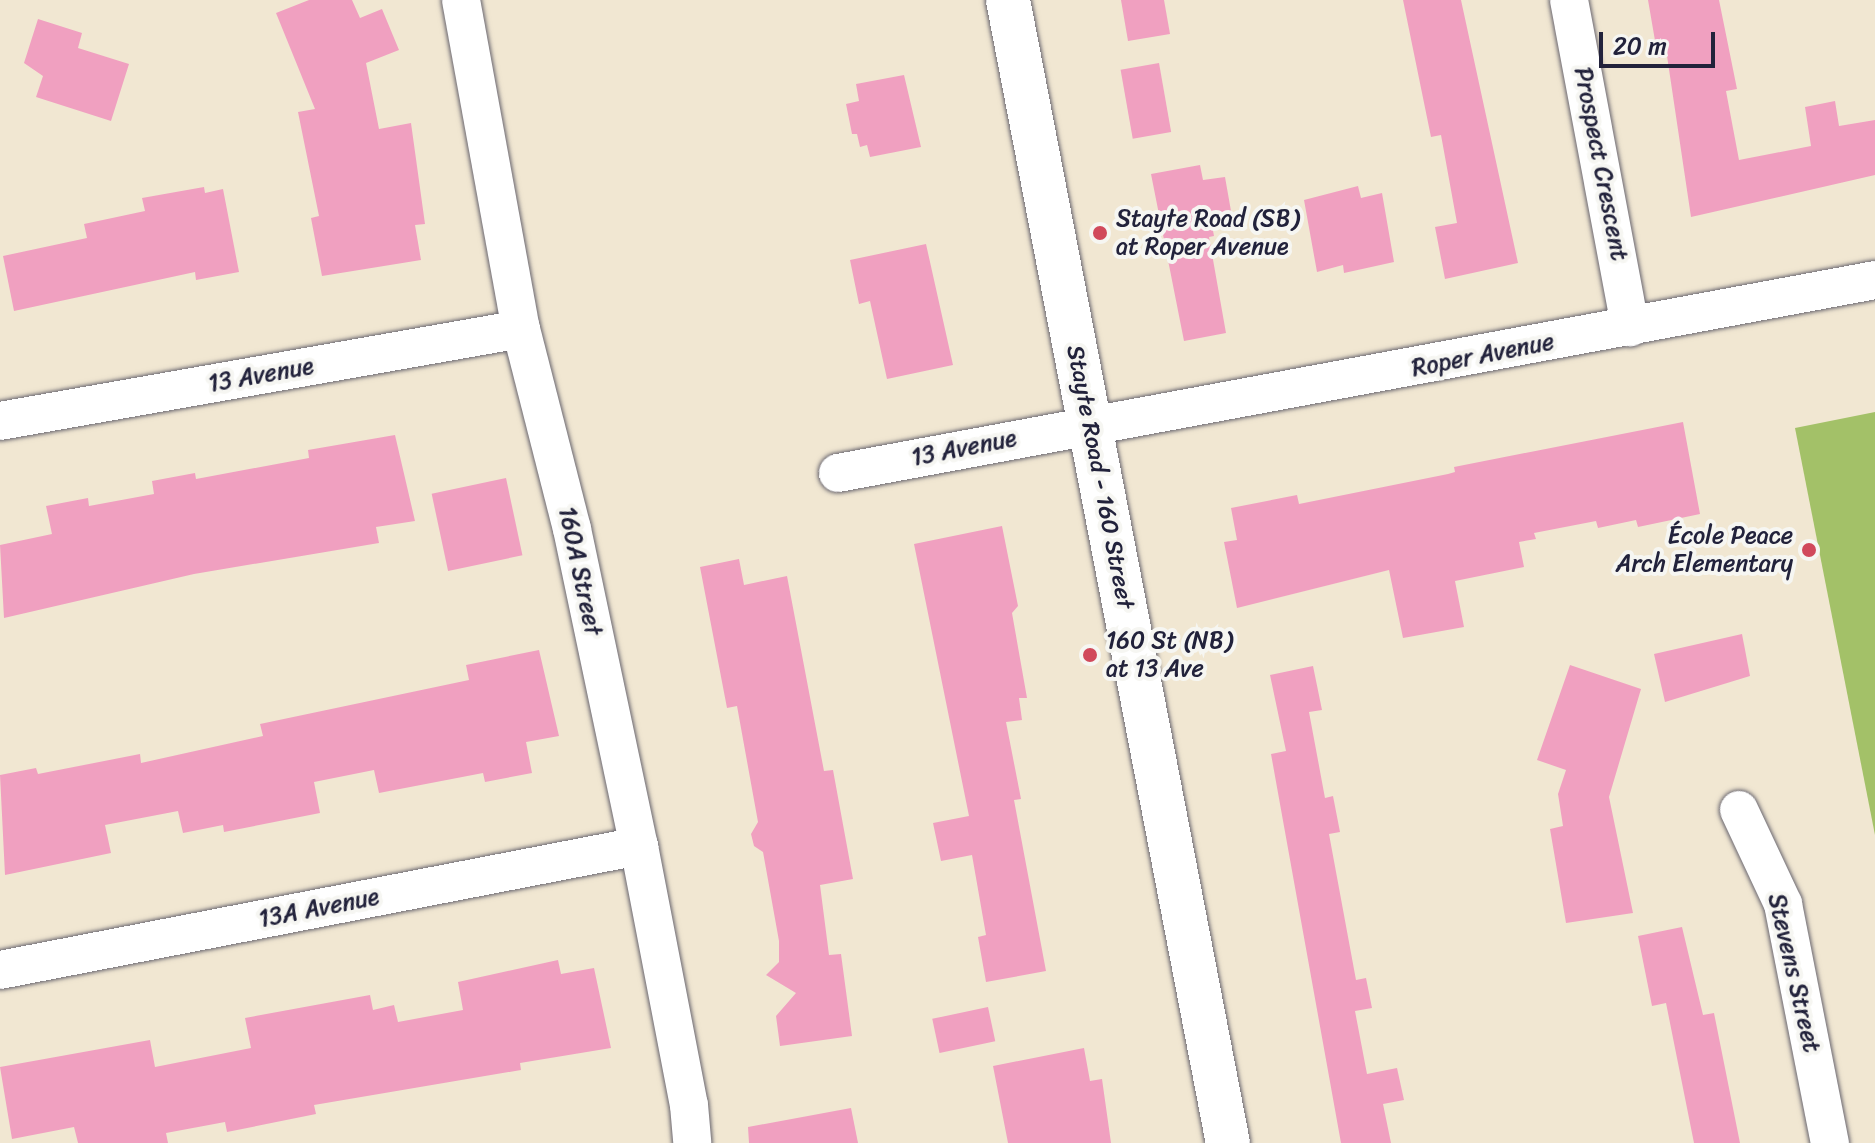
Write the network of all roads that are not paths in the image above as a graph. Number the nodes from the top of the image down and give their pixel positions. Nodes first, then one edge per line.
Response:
1 (461, 0) edge
2 (1008, 0) edge
3 (1569, 0) edge
4 (1875, 280) edge
5 (1630, 327) junction
6 (521, 329) junction
7 (0, 421) edge
8 (1089, 423) junction
9 (838, 473) dead end
10 (1739, 810) dead end
11 (639, 846) junction
12 (0, 970) edge
13 (692, 1143) edge
14 (1228, 1143) edge
15 (1830, 1143) edge

1 - 6 street, 160A Street
2 - 8 main road, Stayte Road - 160 Street
3 - 5 street, Prospect Crescent
4 - 5 street, Roper Avenue
5 - 8 street, Roper Avenue
6 - 7 street, 13 Avenue
6 - 11 street, 160A Street
8 - 9 street, 13 Avenue
8 - 14 main road, Stayte Road - 160 Street
10 - 15 street, Stevens Street
11 - 12 street, 13A Avenue
11 - 13 street, 160A Street

